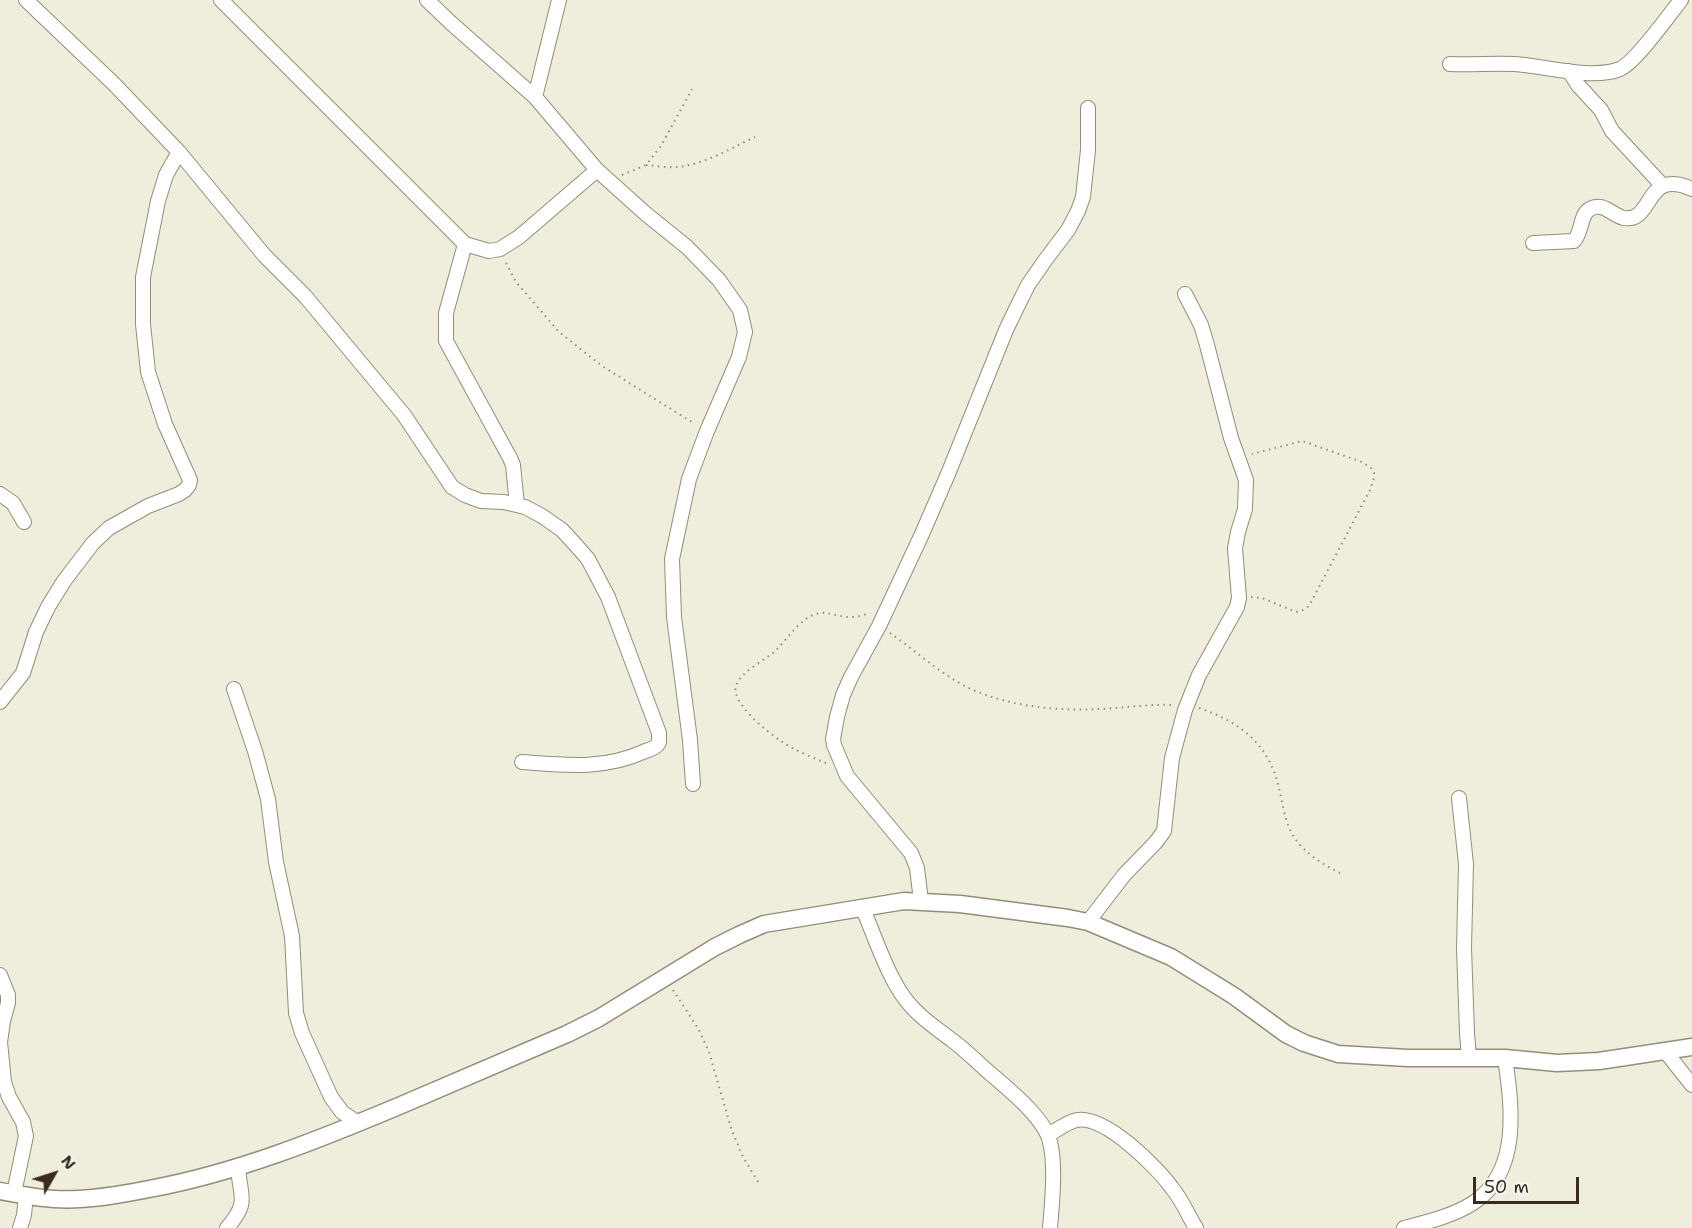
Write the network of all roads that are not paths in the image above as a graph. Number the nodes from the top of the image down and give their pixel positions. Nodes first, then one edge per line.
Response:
1 (27, 0) edge
2 (221, 0) edge
3 (427, 0) edge
4 (559, 0) edge
5 (1681, 0) edge
6 (1450, 64) dead end
7 (1569, 71) junction
8 (535, 97) junction
9 (1088, 108) dead end
10 (179, 152) junction
11 (602, 174) junction
12 (1662, 186) junction
13 (1692, 189) edge
14 (1533, 243) dead end
15 (465, 244) junction
16 (1185, 294) dead end
17 (0, 494) edge
18 (517, 505) junction
19 (24, 522) dead end
20 (234, 689) dead end
21 (0, 702) edge
22 (522, 762) dead end
23 (693, 784) dead end
24 (1459, 798) dead end
25 (921, 901) junction
26 (863, 909) junction
27 (1088, 922) junction
28 (0, 975) edge
29 (1692, 1047) edge
30 (1665, 1052) junction
31 (1469, 1058) junction
32 (1505, 1058) junction
33 (1692, 1085) edge
34 (358, 1123) junction
35 (1048, 1135) junction
36 (238, 1167) junction
37 (13, 1193) edge
38 (20, 1228) edge
39 (227, 1228) edge
40 (1050, 1228) edge
41 (1196, 1228) edge
42 (1404, 1228) edge

1 - 10 street
2 - 15 street
3 - 8 street
4 - 8 street
5 - 7 street
6 - 7 street
7 - 12 street
8 - 11 street
9 - 25 street
10 - 18 street
10 - 21 street
11 - 15 street
11 - 23 street
12 - 13 street
12 - 14 street
15 - 18 street
16 - 27 street
17 - 19 street
18 - 22 street
20 - 34 street
24 - 31 street
25 - 26 street
25 - 27 street
26 - 34 street
26 - 35 street
27 - 31 street
28 - 37 street
29 - 30 street
30 - 32 street
30 - 33 street
31 - 32 street
32 - 42 street
34 - 36 street
35 - 40 street
35 - 41 street
36 - 37 street
36 - 39 street
37 - 38 street

